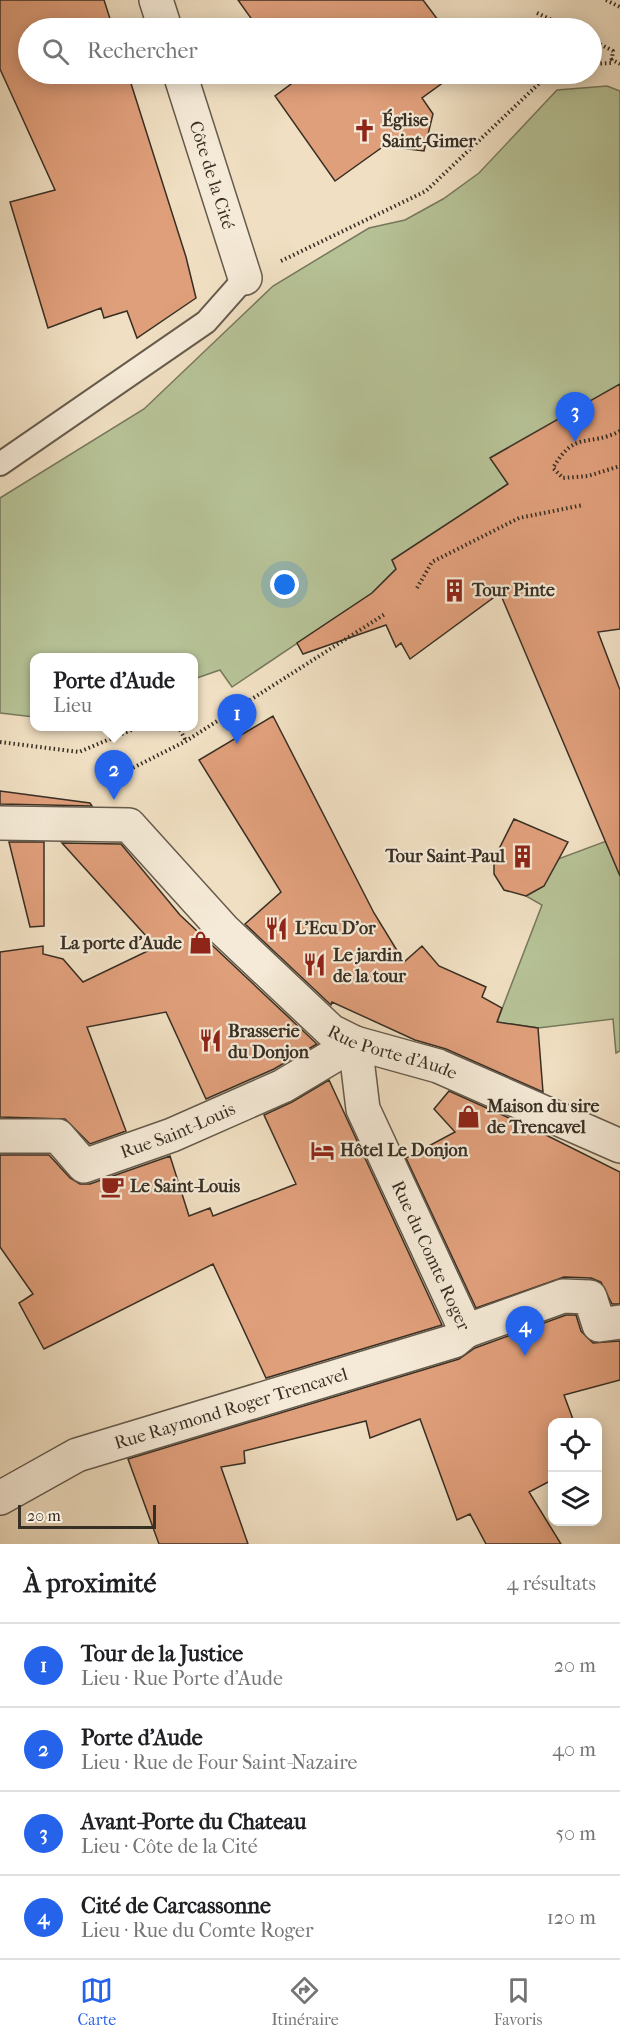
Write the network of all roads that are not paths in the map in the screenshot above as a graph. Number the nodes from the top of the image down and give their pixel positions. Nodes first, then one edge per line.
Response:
1 (156, 0) edge
2 (162, 18) edge
3 (183, 84) edge
4 (245, 278) joint
5 (0, 464) edge
6 (0, 823) edge
7 (355, 1043) junction
8 (0, 1136) edge
9 (620, 1146) edge
10 (620, 1322) edge
11 (466, 1331) junction
12 (0, 1497) edge

1 - 2 street
3 - 4 street, Côte de la Cité
4 - 5 lane
6 - 7 street, Rue Porte d'Aude
7 - 8 street, Rue Saint-Louis
7 - 9 street, Rue Porte d'Aude
7 - 11 street, Rue du Comte Roger
10 - 11 street, Rue du Comte Roger
11 - 12 street, Rue Raymond Roger Trencavel

